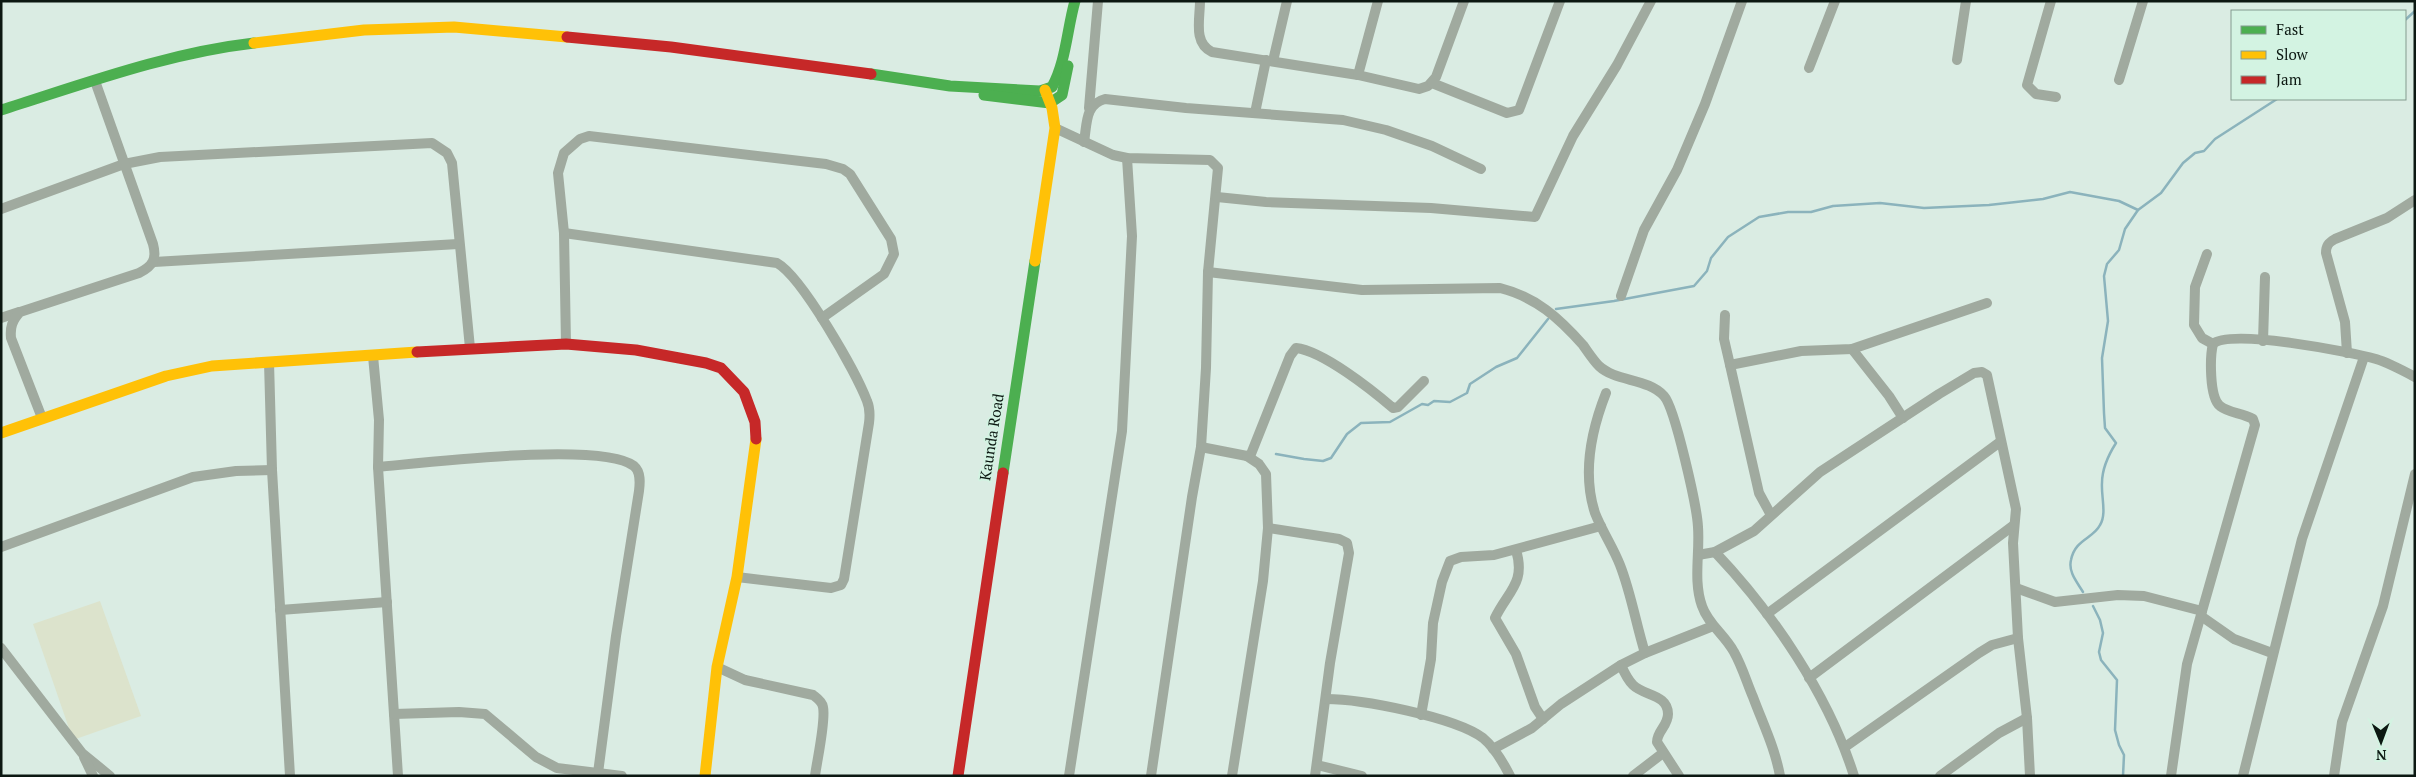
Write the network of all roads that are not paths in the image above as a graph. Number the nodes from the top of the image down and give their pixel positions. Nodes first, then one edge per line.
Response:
1 (1098, 1) edge
2 (1200, 1) edge
3 (1287, 1) edge
4 (1378, 1) edge
5 (1464, 1) edge
6 (1560, 1) edge
7 (1651, 1) edge
8 (1742, 1) edge
9 (1835, 1) edge
10 (1966, 1) edge
11 (2051, 1) edge
12 (2143, 1) edge
13 (1075, 3) edge
14 (1269, 60) junction
15 (1957, 60) dead end
16 (1809, 68) dead end
17 (1358, 75) junction
18 (95, 80) junction
19 (2119, 80) dead end
20 (1432, 83) junction
21 (1037, 95) junction
22 (2056, 97) dead end
23 (1050, 103) junction
24 (1089, 108) junction
25 (1, 110) edge
26 (1255, 113) junction
27 (1055, 128) junction
28 (1084, 142) junction
29 (1127, 158) junction
30 (124, 164) junction
31 (1481, 169) dead end
32 (1217, 197) junction
33 (2415, 200) edge
34 (1, 209) edge
35 (564, 233) junction
36 (458, 244) junction
37 (2207, 254) dead end
38 (154, 262) junction
39 (1208, 272) junction
40 (2265, 277) dead end
41 (1621, 296) dead end
42 (1987, 303) dead end
43 (20, 312) junction
44 (1725, 316) dead end
45 (1, 318) edge
46 (822, 318) junction
47 (2263, 341) junction
48 (566, 344) junction
49 (2212, 344) junction
50 (470, 348) junction
51 (1852, 349) junction
52 (2346, 353) junction
53 (373, 356) junction
54 (2364, 357) junction
55 (269, 362) junction
56 (1730, 365) junction
57 (2415, 376) edge
58 (1424, 380) dead end
59 (1606, 393) dead end
60 (42, 418) junction
61 (1903, 418) junction
62 (1, 433) edge
63 (2000, 442) junction
64 (1201, 447) junction
65 (1247, 456) junction
66 (378, 468) junction
67 (272, 470) junction
68 (2415, 474) edge
69 (1771, 514) junction
70 (1601, 526) junction
71 (2014, 526) junction
72 (1268, 528) junction
73 (1, 548) edge
74 (1516, 550) junction
75 (1716, 552) junction
76 (1698, 556) junction
77 (736, 578) junction
78 (2016, 588) junction
79 (387, 602) junction
80 (280, 610) junction
81 (1767, 614) junction
82 (2202, 614) junction
83 (1713, 626) junction
84 (2018, 638) junction
85 (1, 648) edge
86 (1645, 653) junction
87 (2272, 653) junction
88 (1621, 665) junction
89 (717, 668) junction
90 (1810, 678) junction
91 (1326, 699) junction
92 (394, 714) junction
93 (1421, 715) junction
94 (2027, 718) junction
95 (1543, 719) junction
96 (1845, 747) junction
97 (1494, 749) junction
98 (82, 753) junction
99 (1663, 753) junction
100 (1317, 765) junction
101 (598, 773) junction
102 (93, 776) edge
103 (110, 776) edge
104 (290, 776) edge
105 (398, 776) edge
106 (622, 776) edge
107 (706, 776) edge
108 (815, 776) edge
109 (958, 776) edge
110 (1069, 776) edge
111 (1151, 776) edge
112 (1232, 776) edge
113 (1315, 776) edge
114 (1362, 776) edge
115 (1510, 776) edge
116 (1633, 776) edge
117 (1679, 776) edge
118 (1780, 776) edge
119 (1854, 776) edge
120 (1940, 776) edge
121 (2030, 776) edge
122 (2171, 776) edge
123 (2243, 776) edge
124 (2334, 776) edge

1 - 24 street
2 - 14 street
3 - 14 street
4 - 17 street
5 - 20 street
6 - 20 street
7 - 32 street
8 - 41 street
9 - 16 street
10 - 15 street
11 - 22 street
12 - 19 street
13 - 21 street
13 - 23 street
14 - 17 street
14 - 26 street
17 - 20 street
18 - 21 street
18 - 25 street
18 - 30 street
21 - 23 street, Kaunda Road
23 - 27 street, Kaunda Road
24 - 26 street
24 - 28 street
26 - 31 street
27 - 28 street
27 - 109 street, Kaunda Road
28 - 29 street
29 - 32 street
29 - 110 street
30 - 34 street
30 - 36 street
30 - 38 street
32 - 39 street
33 - 52 street
35 - 46 street
35 - 46 street
35 - 48 street
36 - 38 street
36 - 50 street
37 - 49 street
38 - 43 street
39 - 64 street
39 - 76 street
40 - 47 street
42 - 51 street
43 - 45 street
43 - 60 street
44 - 56 street
46 - 77 street
47 - 49 street
47 - 52 street
48 - 50 street
48 - 77 street
49 - 82 street
50 - 53 street
51 - 56 street
51 - 61 street
52 - 54 street
53 - 55 street
53 - 66 street
54 - 57 street
54 - 87 street
55 - 60 street
55 - 67 street
56 - 69 street
58 - 65 street
59 - 70 street
60 - 62 street
61 - 63 street
61 - 69 street
63 - 71 street
63 - 81 street
64 - 65 street
64 - 111 street
65 - 72 street
66 - 79 street
66 - 101 street
67 - 73 street
67 - 80 street
68 - 124 street
69 - 75 street
70 - 74 street
70 - 86 street
71 - 78 street
71 - 90 street
72 - 91 street
72 - 112 street
74 - 93 street
74 - 95 street
75 - 76 street
75 - 81 street
76 - 83 street
77 - 89 street
78 - 82 street
78 - 84 street
79 - 80 street
79 - 92 street
80 - 104 street
81 - 90 street
82 - 87 street
82 - 122 street
83 - 86 street
83 - 118 street
84 - 94 street
84 - 96 street
85 - 98 street
86 - 88 street
87 - 123 street
88 - 95 street
88 - 99 street
89 - 107 street
89 - 108 street
90 - 96 street
91 - 93 street
91 - 100 street
92 - 101 street
92 - 105 street
93 - 97 street
94 - 120 street
94 - 121 street
95 - 97 street
96 - 119 street
97 - 115 street
98 - 102 street
98 - 103 street
99 - 116 street
99 - 117 street
100 - 113 street
100 - 114 street
101 - 106 street

